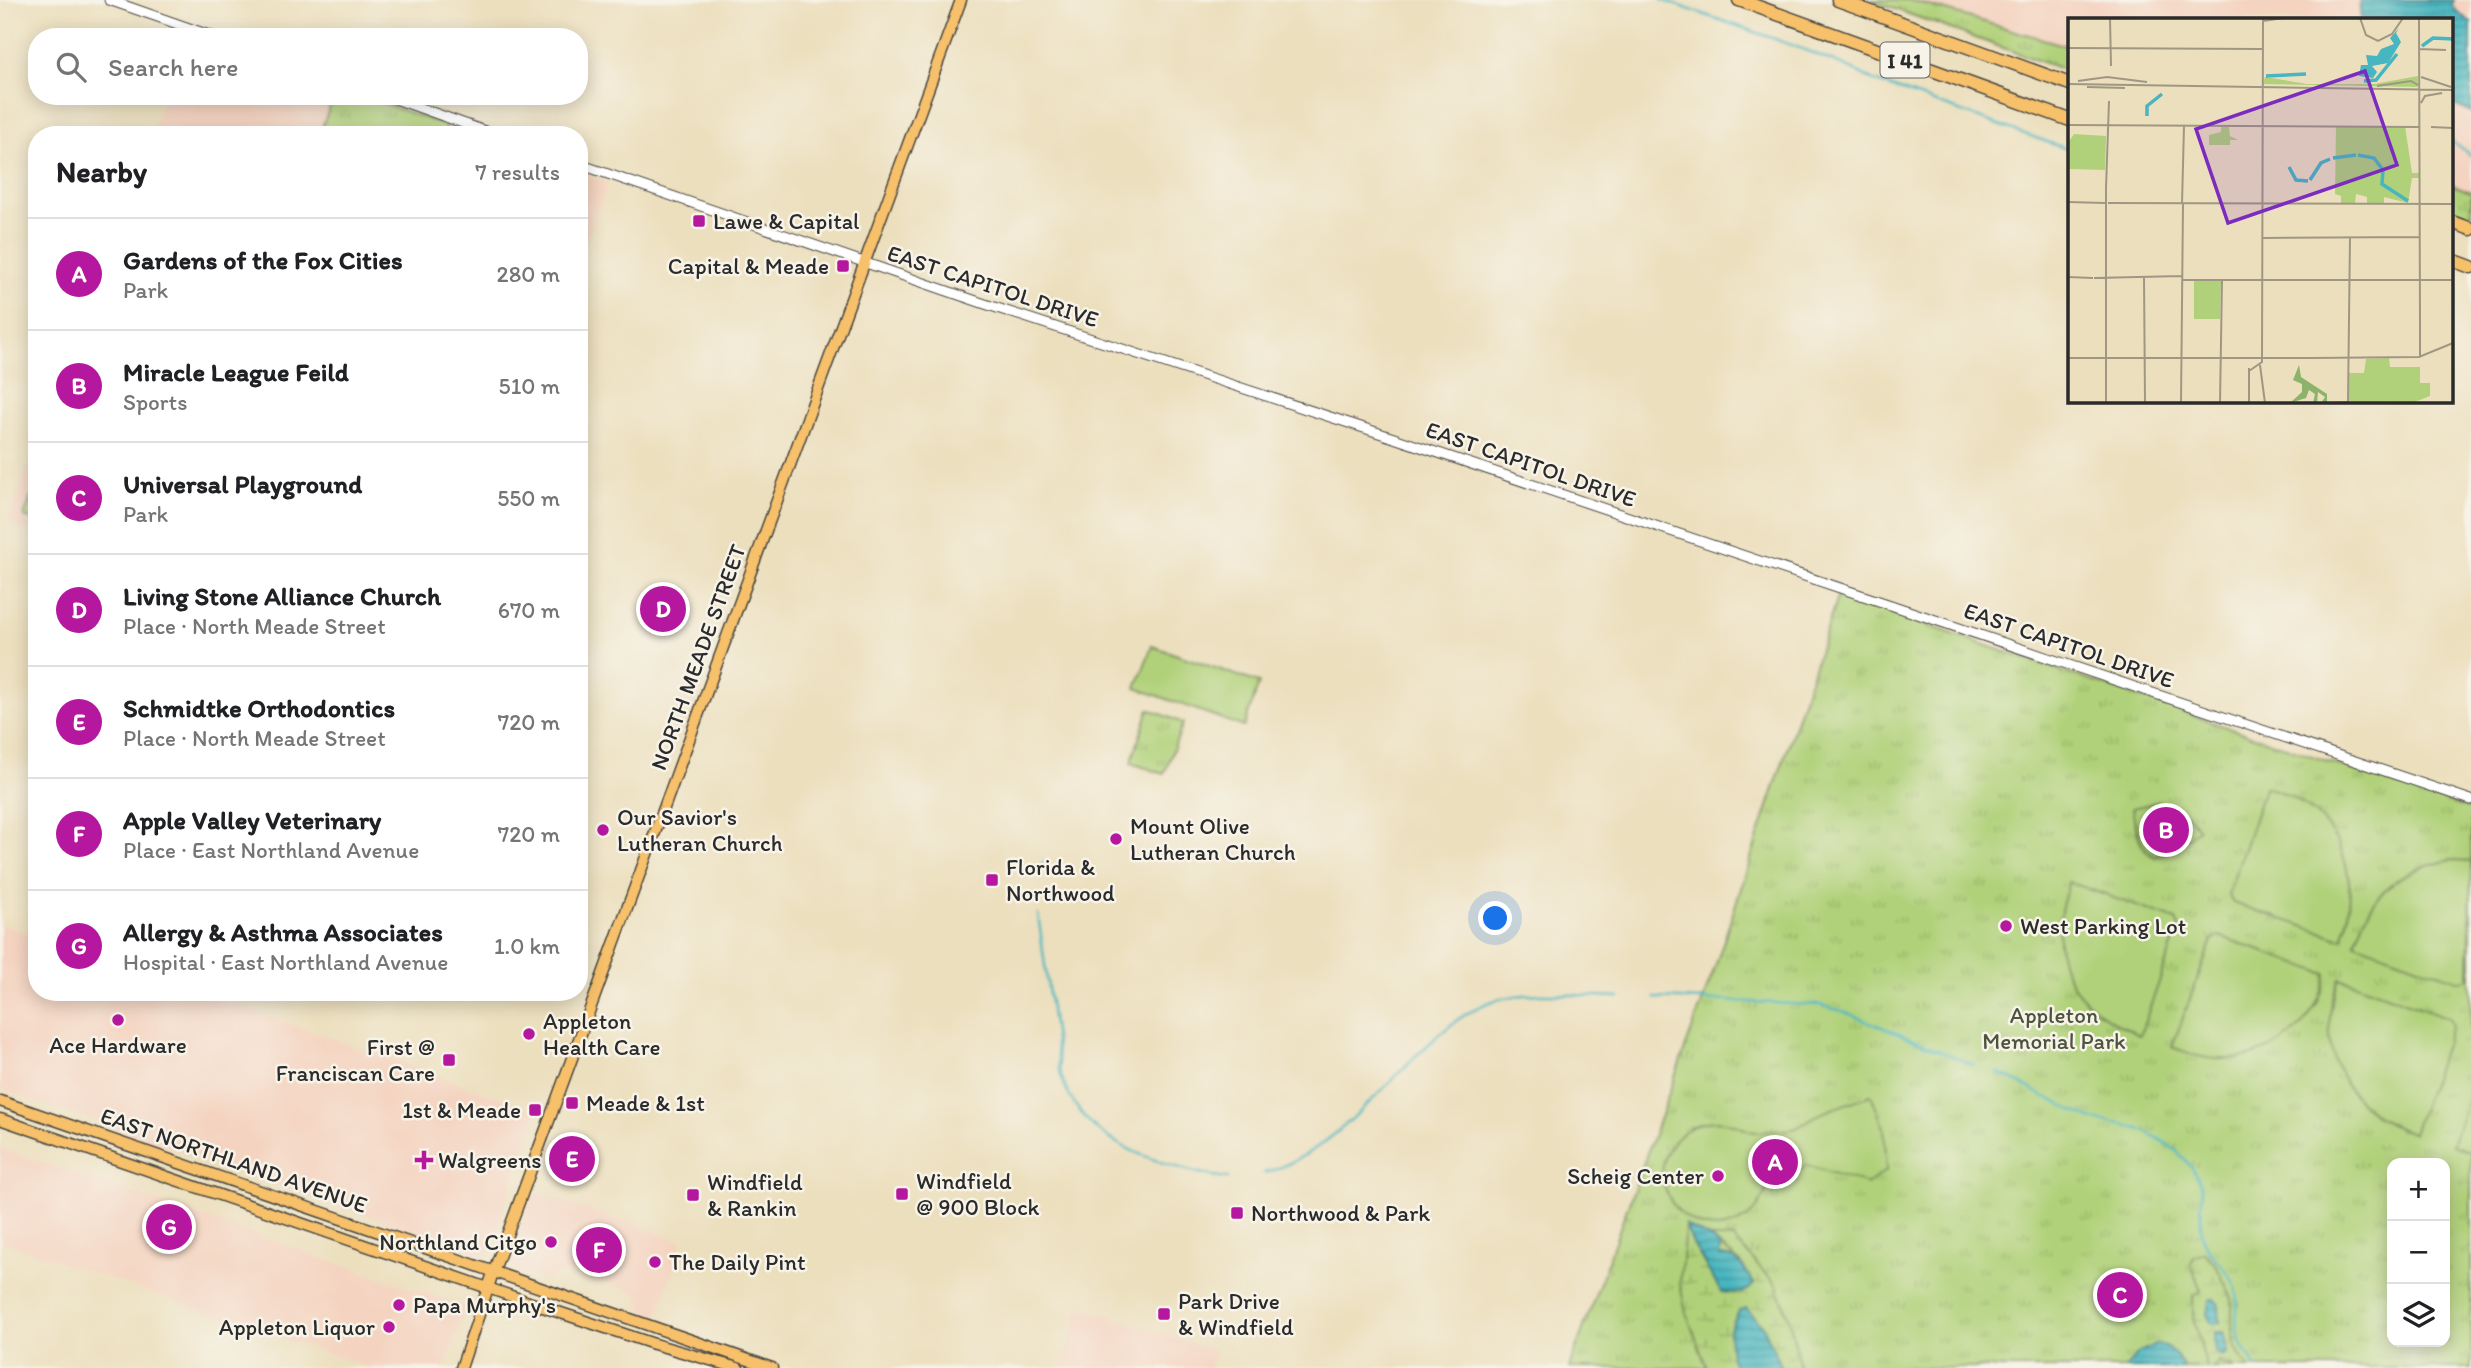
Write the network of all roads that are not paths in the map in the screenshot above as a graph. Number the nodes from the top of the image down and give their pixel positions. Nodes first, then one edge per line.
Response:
1 (109, 0) edge
2 (961, 0) edge
3 (1739, 0) edge
4 (1838, 0) edge
5 (189, 28) edge
6 (2068, 83) edge
7 (412, 105) edge
8 (2068, 119) edge
9 (471, 126) edge
10 (588, 167) edge
11 (2454, 222) edge
12 (2471, 229) edge
13 (2454, 261) edge
14 (865, 264) junction
15 (2471, 267) edge
16 (2471, 800) edge
17 (0, 1101) edge
18 (0, 1119) edge
19 (493, 1273) junction
20 (488, 1288) junction
21 (461, 1368) edge
22 (738, 1368) edge
23 (772, 1368) edge

1 - 5 street
2 - 14 main road, NORTH MEADE STREET
3 - 8 highway, I 41
4 - 6 highway, I 41
7 - 9 street
10 - 14 street, EAST CAPITOL DRIVE
11 - 12 highway
13 - 15 highway
14 - 16 street, EAST CAPITOL DRIVE
14 - 19 main road, NORTH MEADE STREET
17 - 19 main road, EAST NORTHLAND AVENUE
18 - 20 main road, EAST NORTHLAND AVENUE
19 - 20 main road, NORTH MEADE STREET
19 - 23 main road, EAST NORTHLAND AVENUE
20 - 21 main road, NORTH MEADE STREET
20 - 22 main road, EAST NORTHLAND AVENUE

